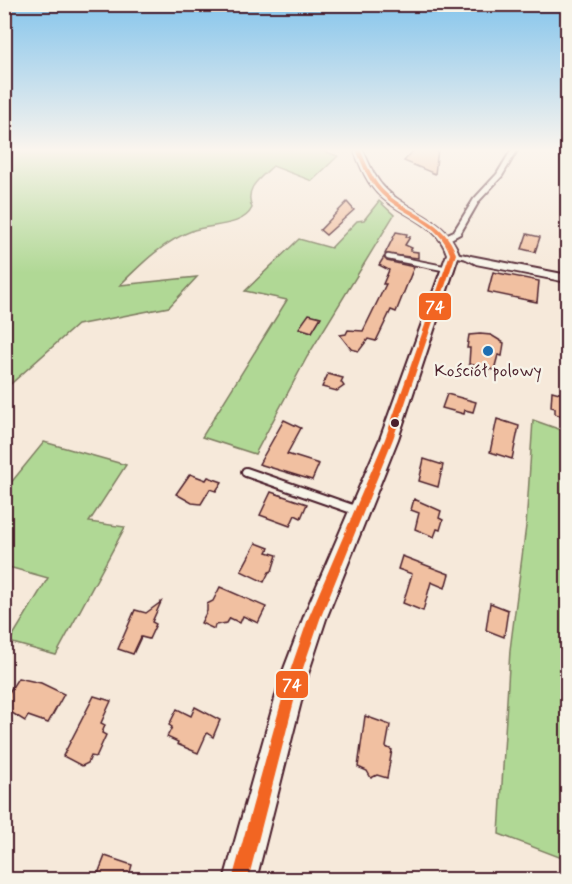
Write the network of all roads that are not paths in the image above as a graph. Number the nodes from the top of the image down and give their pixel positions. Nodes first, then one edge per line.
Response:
1 (381, 190) edge
2 (485, 190) edge
3 (454, 255) junction
4 (388, 257) dead end
5 (567, 279) edge
6 (246, 472) dead end
7 (358, 511) junction
8 (240, 879) edge

1 - 3 street
2 - 3 street
3 - 4 lane
3 - 5 street
3 - 7 street
6 - 7 lane
7 - 8 street

